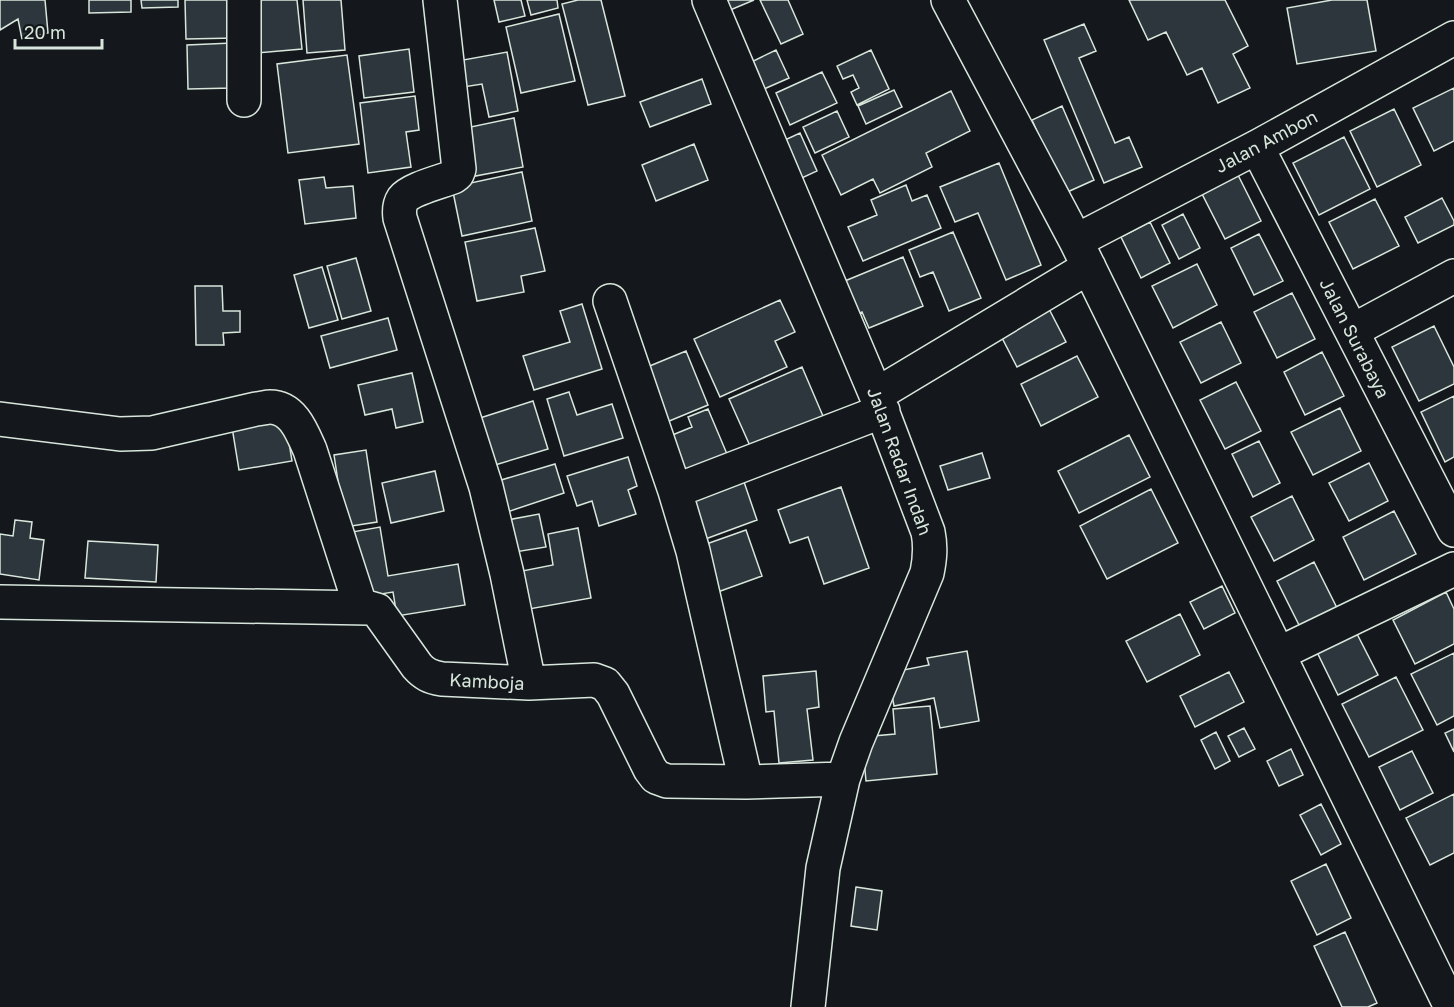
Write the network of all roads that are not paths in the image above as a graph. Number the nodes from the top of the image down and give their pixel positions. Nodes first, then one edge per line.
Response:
1 (244, 0) edge
2 (440, 0) edge
3 (710, 0) edge
4 (948, 0) edge
5 (1454, 38) edge
6 (244, 100) dead end
7 (1257, 147) junction
8 (1082, 254) junction
9 (1454, 276) edge
10 (610, 301) dead end
11 (1352, 331) junction
12 (880, 403) junction
13 (0, 419) edge
14 (675, 491) junction
15 (1452, 522) edge
16 (1454, 569) edge
17 (0, 602) edge
18 (361, 608) junction
19 (1278, 654) junction
20 (529, 683) junction
21 (843, 779) junction
22 (746, 782) junction
23 (808, 1007) edge
24 (1451, 1007) edge

1 - 6 street
2 - 20 street
3 - 12 street, Jalan Radar Indah
4 - 8 street
5 - 7 street, Jalan Ambon
7 - 8 street, Jalan Ambon
7 - 11 street, Jalan Surabaya
8 - 12 street, Jalan Ambon
8 - 19 street
9 - 11 street
10 - 14 street
11 - 15 street, Jalan Surabaya
12 - 14 street, Jalan Ambon
12 - 21 street, Jalan Radar Indah
13 - 18 street
14 - 22 street
16 - 19 street
17 - 18 street, Kamboja
18 - 20 street, Kamboja
19 - 24 street
20 - 22 street, Kamboja
21 - 22 street, Kamboja
21 - 23 street, Jalan Radar Indah

